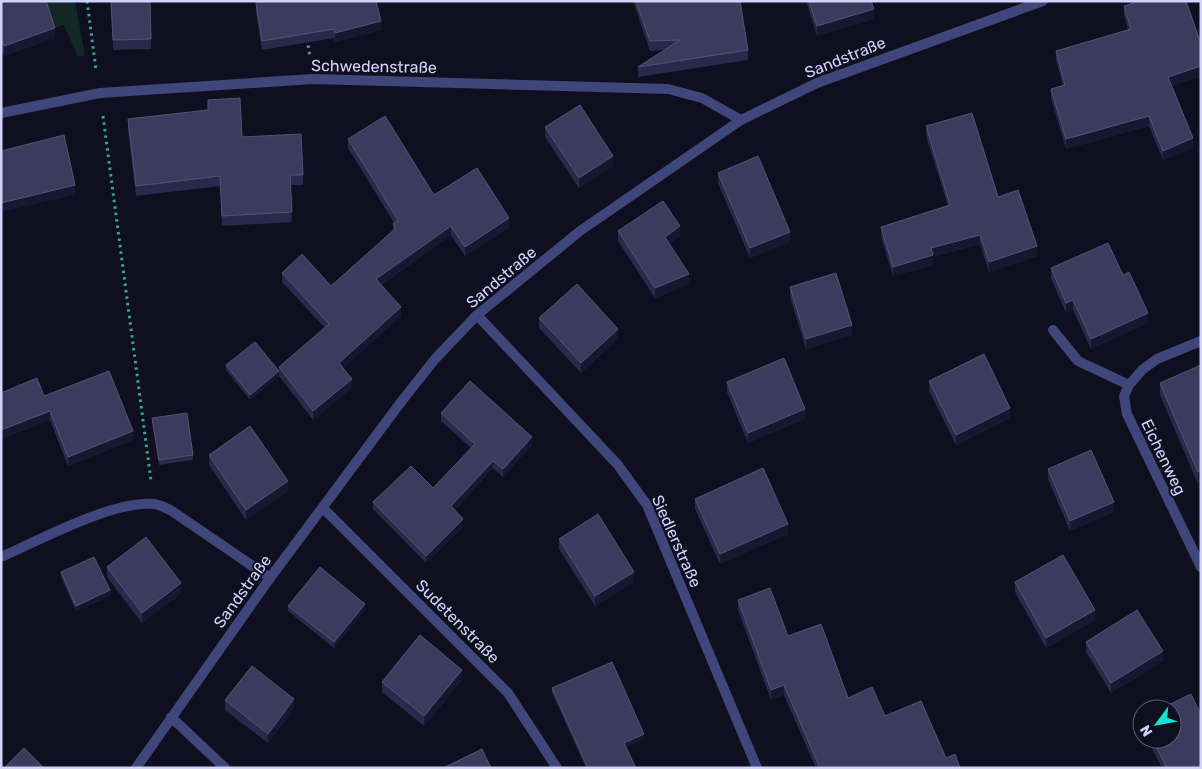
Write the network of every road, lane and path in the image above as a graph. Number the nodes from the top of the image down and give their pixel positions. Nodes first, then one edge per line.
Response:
1 (87, 1) edge
2 (1043, 1) edge
3 (305, 30) edge
4 (313, 79) junction
5 (100, 93) junction
6 (1, 112) edge
7 (741, 120) junction
8 (478, 315) junction
9 (1053, 330) dead end
10 (1201, 341) edge
11 (1128, 385) junction
12 (154, 504) junction
13 (323, 508) junction
14 (1, 557) edge
15 (1201, 567) edge
16 (270, 578) junction
17 (172, 717) junction
18 (136, 768) edge
19 (225, 768) edge
20 (557, 768) edge
21 (756, 768) edge

1 - 5 path
2 - 7 street, Sandstraße
3 - 4 path
4 - 5 street, Schwedenstraße
4 - 7 street, Schwedenstraße
5 - 6 street, Schwedenstraße
5 - 12 path
7 - 8 street, Sandstraße
8 - 13 street, Sandstraße
8 - 21 street, Siedlerstraße
9 - 11 street
10 - 11 street
11 - 15 street, Eichenweg
12 - 14 street
12 - 16 street
13 - 16 street, Sandstraße
13 - 20 street, Sudetenstraße
16 - 17 street, Sandstraße
17 - 18 street, Sandstraße
17 - 19 street

